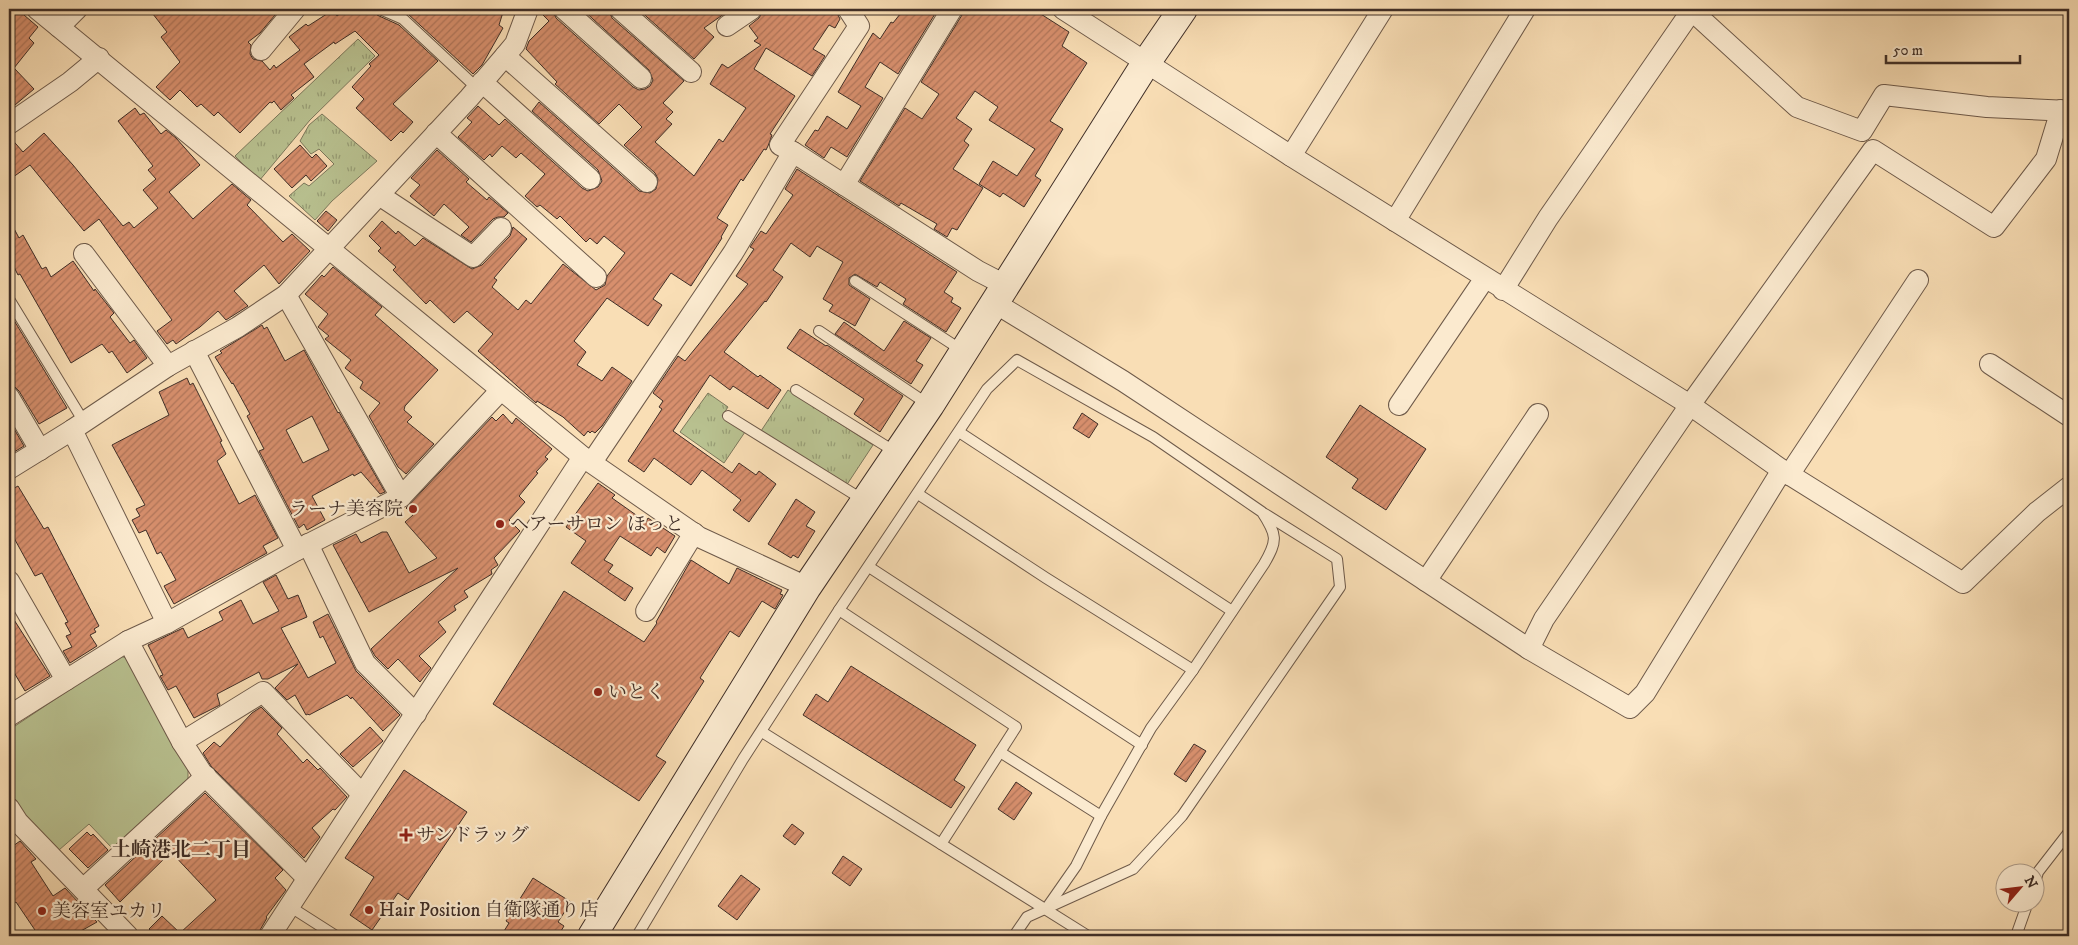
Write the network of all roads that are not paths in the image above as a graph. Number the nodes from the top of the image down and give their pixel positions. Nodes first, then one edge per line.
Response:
1 (37, 9) edge
2 (77, 9) edge
3 (295, 9) edge
4 (380, 9) edge
5 (528, 9) edge
6 (564, 9) edge
7 (620, 9) edge
8 (752, 9) edge
9 (848, 9) edge
10 (952, 9) edge
11 (1063, 9) edge
12 (1183, 9) edge
13 (1383, 9) edge
14 (1525, 9) edge
15 (1691, 9) edge
16 (59, 26) junction
17 (727, 26) dead end
18 (261, 50) dead end
19 (505, 56) junction
20 (99, 58) junction
21 (1146, 63) junction
22 (691, 72) dead end
23 (641, 78) dead end
24 (480, 85) junction
25 (2065, 110) edge
26 (9, 124) edge
27 (436, 133) junction
28 (793, 152) junction
29 (1291, 156) junction
30 (590, 179) dead end
31 (648, 182) dead end
32 (844, 185) junction
33 (379, 195) junction
34 (1395, 221) junction
35 (501, 228) dead end
36 (329, 250) junction
37 (84, 254) dead end
38 (596, 277) dead end
39 (1485, 278) junction
40 (1918, 280) dead end
41 (855, 281) dead end
42 (1503, 290) junction
43 (286, 295) junction
44 (1001, 295) junction
45 (9, 299) edge
46 (819, 331) dead end
47 (194, 351) junction
48 (964, 351) junction
49 (1990, 364) dead end
50 (168, 366) junction
51 (796, 390) dead end
52 (500, 391) junction
53 (9, 397) edge
54 (930, 405) junction
55 (1399, 405) dead end
56 (1690, 405) junction
57 (1538, 414) dead end
58 (728, 416) dead end
59 (2069, 416) edge
60 (78, 426) junction
61 (959, 432) junction
62 (40, 450) junction
63 (898, 454) junction
64 (588, 460) junction
65 (9, 469) edge
66 (1785, 473) junction
67 (2069, 487) edge
68 (918, 494) junction
69 (401, 497) junction
70 (866, 502) junction
71 (1262, 512) junction
72 (694, 533) junction
73 (303, 547) junction
74 (868, 567) junction
75 (9, 581) edge
76 (1426, 581) junction
77 (807, 587) junction
78 (839, 610) junction
79 (646, 611) dead end
80 (1232, 611) junction
81 (167, 624) junction
82 (128, 641) junction
83 (1529, 649) junction
84 (1193, 670) junction
85 (66, 680) junction
86 (416, 714) junction
87 (9, 716) edge
88 (762, 732) junction
89 (182, 742) junction
90 (1142, 745) junction
91 (1000, 752) junction
92 (206, 776) junction
93 (362, 794) junction
94 (1101, 816) junction
95 (12, 819) edge
96 (2069, 832) edge
97 (940, 844) junction
98 (2046, 862) edge
99 (307, 878) junction
100 (83, 889) junction
101 (289, 906) junction
102 (1046, 909) junction
103 (2024, 912) edge
104 (596, 935) edge
105 (128, 936) edge
106 (270, 936) edge
107 (336, 936) edge
108 (637, 936) edge
109 (1014, 936) edge
110 (1088, 936) edge
111 (2016, 936) edge

1 - 16 street
2 - 16 street
3 - 18 street
4 - 24 lane
5 - 19 street
6 - 23 street
7 - 22 street
8 - 17 street
9 - 28 street
10 - 32 street
11 - 21 street
12 - 21 street
13 - 29 street
14 - 34 street
15 - 25 street
15 - 42 street
16 - 20 street
19 - 24 street
19 - 31 street
20 - 26 street
20 - 36 street
21 - 29 street
21 - 44 street
24 - 27 street
24 - 30 street
25 - 56 street
27 - 33 street
27 - 38 street
28 - 32 street
28 - 64 street
29 - 34 street
32 - 44 street
33 - 35 street
33 - 36 street
34 - 39 street
36 - 43 street
36 - 52 street
37 - 50 street
39 - 42 street
39 - 55 street
40 - 66 street
41 - 48 lane
42 - 56 street
43 - 47 street
43 - 69 street
44 - 48 street
44 - 76 street
45 - 60 lane
46 - 54 lane
47 - 50 street
47 - 73 street
48 - 54 street
49 - 59 street
50 - 60 street
51 - 63 lane
52 - 64 street
52 - 69 street
53 - 62 street
54 - 63 street
56 - 66 street
56 - 83 street
57 - 76 street
58 - 70 lane
60 - 62 street
60 - 81 street
61 - 68 lane
61 - 71 lane
61 - 80 lane
62 - 65 street
63 - 70 street
64 - 72 street
64 - 86 street
66 - 67 street
66 - 83 street
68 - 74 lane
68 - 84 lane
69 - 73 street
70 - 77 street
71 - 80 lane
71 - 102 lane
72 - 77 street
72 - 79 street
73 - 81 street
73 - 86 street
74 - 78 lane
74 - 90 lane
75 - 85 street
76 - 83 street
77 - 104 street
78 - 88 lane
78 - 91 lane
80 - 84 lane
81 - 82 street
82 - 85 street
82 - 89 street
84 - 90 lane
85 - 87 street
86 - 93 street
88 - 97 lane
88 - 108 lane
89 - 92 street
89 - 93 street
90 - 94 lane
91 - 94 lane
91 - 97 lane
92 - 99 street
92 - 100 street
93 - 99 street
94 - 102 lane
95 - 100 street
96 - 98 lane
97 - 102 lane
99 - 101 street
100 - 105 street
101 - 106 street
101 - 107 lane
102 - 109 lane
102 - 110 lane
103 - 111 lane

